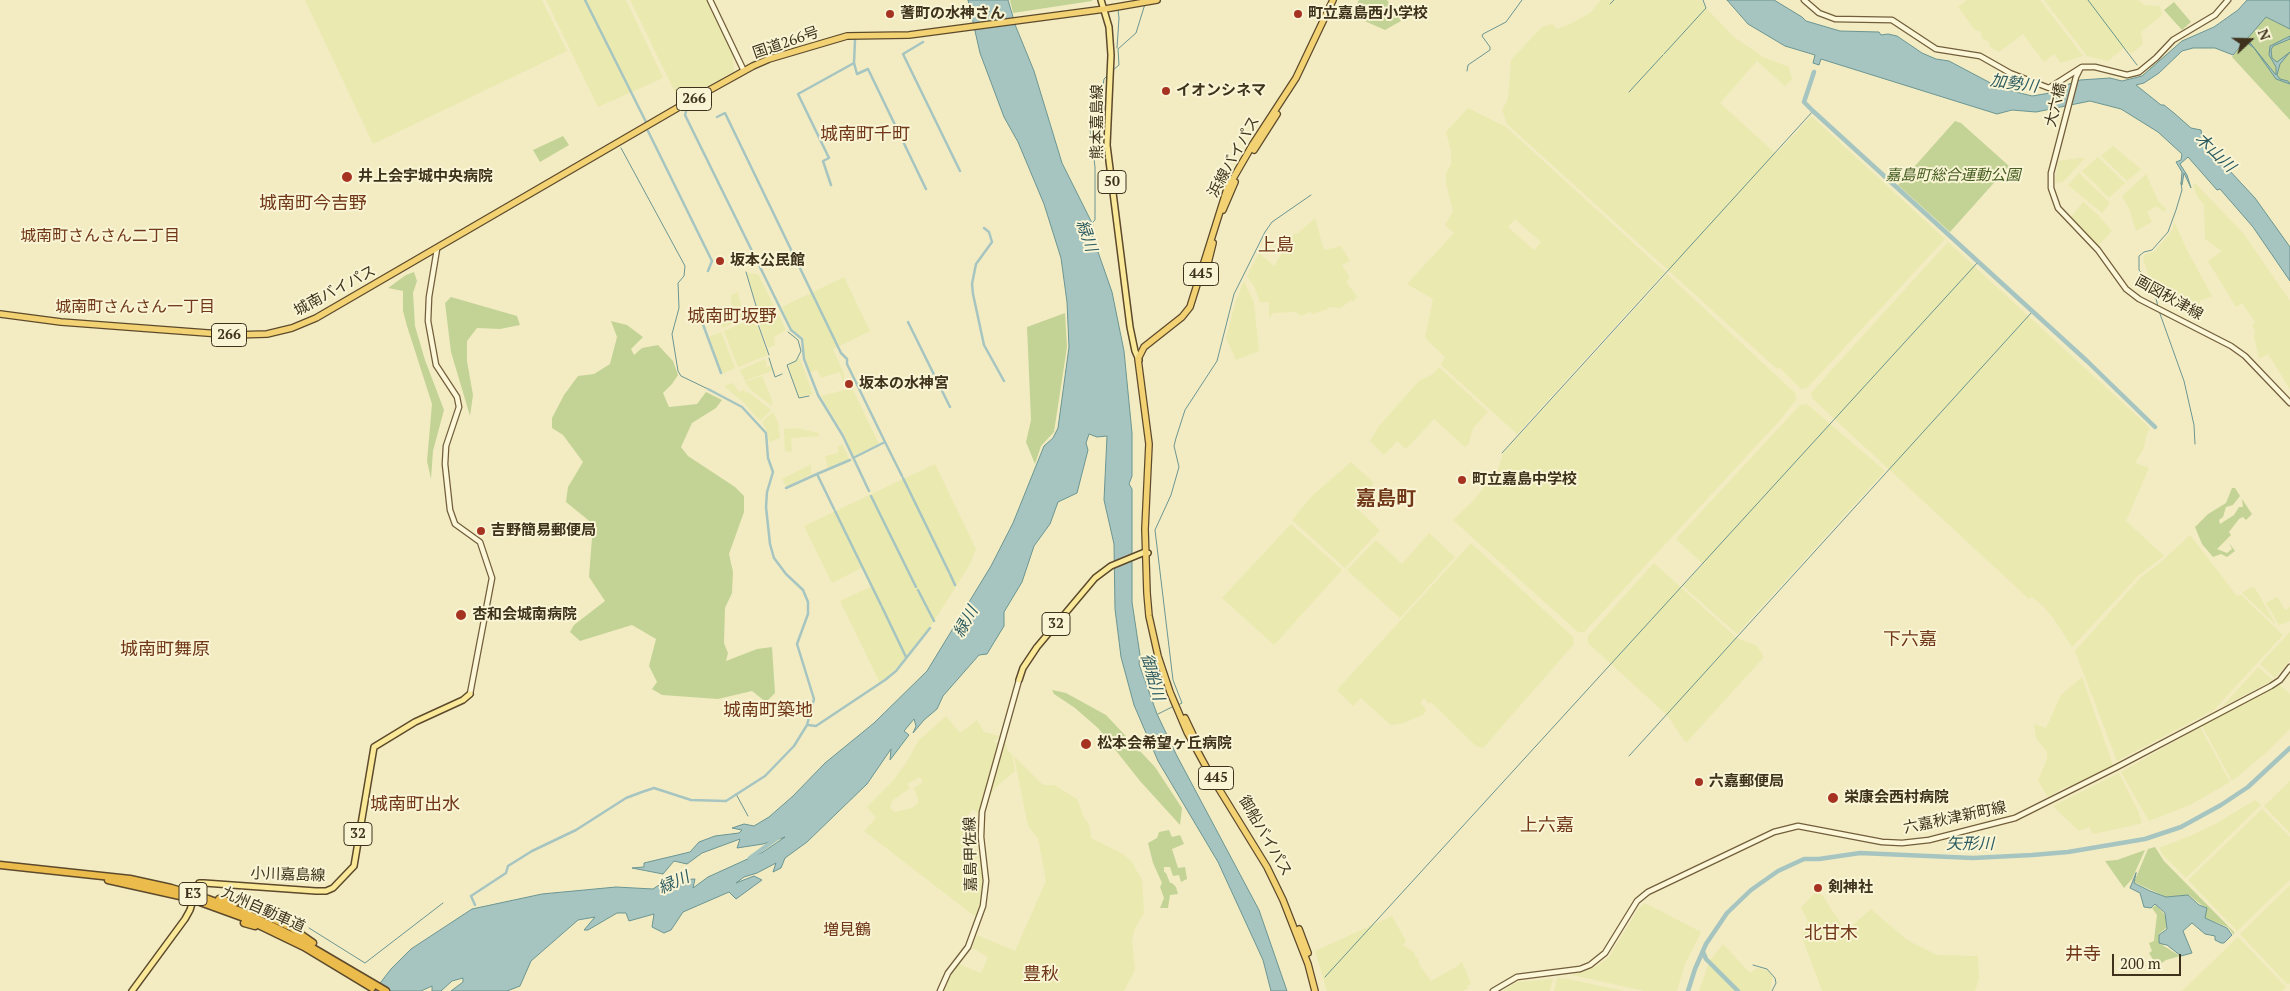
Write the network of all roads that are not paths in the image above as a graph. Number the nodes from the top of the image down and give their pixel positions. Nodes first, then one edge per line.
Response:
1 (710, 0) edge
2 (1101, 0) edge
3 (1157, 0) edge
4 (1335, 0) edge
5 (1804, 0) edge
6 (2228, 0) edge
7 (1102, 10) junction
8 (2082, 67) junction
9 (744, 72) junction
10 (2069, 74) junction
11 (2075, 77) junction
12 (2061, 81) junction
13 (2060, 137) joint
14 (437, 249) junction
15 (0, 314) edge
16 (1139, 360) junction
17 (2290, 403) edge
18 (1143, 554) junction
19 (2290, 667) edge
20 (1019, 680) joint
21 (470, 694) joint
22 (0, 865) edge
23 (0, 869) edge
24 (151, 886) junction
25 (235, 903) dead end
26 (196, 906) dead end
27 (275, 912) dead end
28 (267, 916) dead end
29 (244, 923) dead end
30 (293, 929) junction
31 (324, 956) junction
32 (366, 981) junction
33 (132, 991) edge
34 (378, 991) edge
35 (386, 991) edge
36 (940, 991) edge
37 (1316, 991) edge
38 (1493, 991) edge

1 - 9 main road
2 - 7 main road, 熊本嘉島線 / 50
3 - 7 highway, 国道266号 / 266
4 - 16 highway, 浜線バイパス / 445
5 - 12 main road
6 - 8 main road
7 - 9 highway, 国道266号 / 266
7 - 16 main road, 熊本嘉島線 / 50
8 - 10 main road
8 - 11 main road
9 - 14 highway, 国道266号 / 266
10 - 11 main road
10 - 12 main road
11 - 12 main road
11 - 13 main road, 大六橋
13 - 17 main road, 画図秋津線
14 - 15 highway, 城南バイパス / 266
14 - 21 main road
16 - 18 highway, 445
18 - 20 main road, 32
18 - 37 highway, 御船バイパス / 445
19 - 38 main road, 六嘉秋津新町線
20 - 36 main road, 嘉島甲佐線
21 - 33 main road, 小川嘉島線 / 32, bridge
22 - 24 highway, 九州自動車道 / E3
23 - 24 highway, 九州自動車道 / E3
24 - 25 highway
24 - 26 highway
24 - 31 highway, 九州自動車道 / E3
27 - 30 highway
28 - 30 highway
29 - 31 highway
30 - 31 highway
31 - 32 highway, 九州自動車道 / E3
32 - 34 highway, 九州自動車道 / E3
32 - 35 highway, 九州自動車道 / E3

